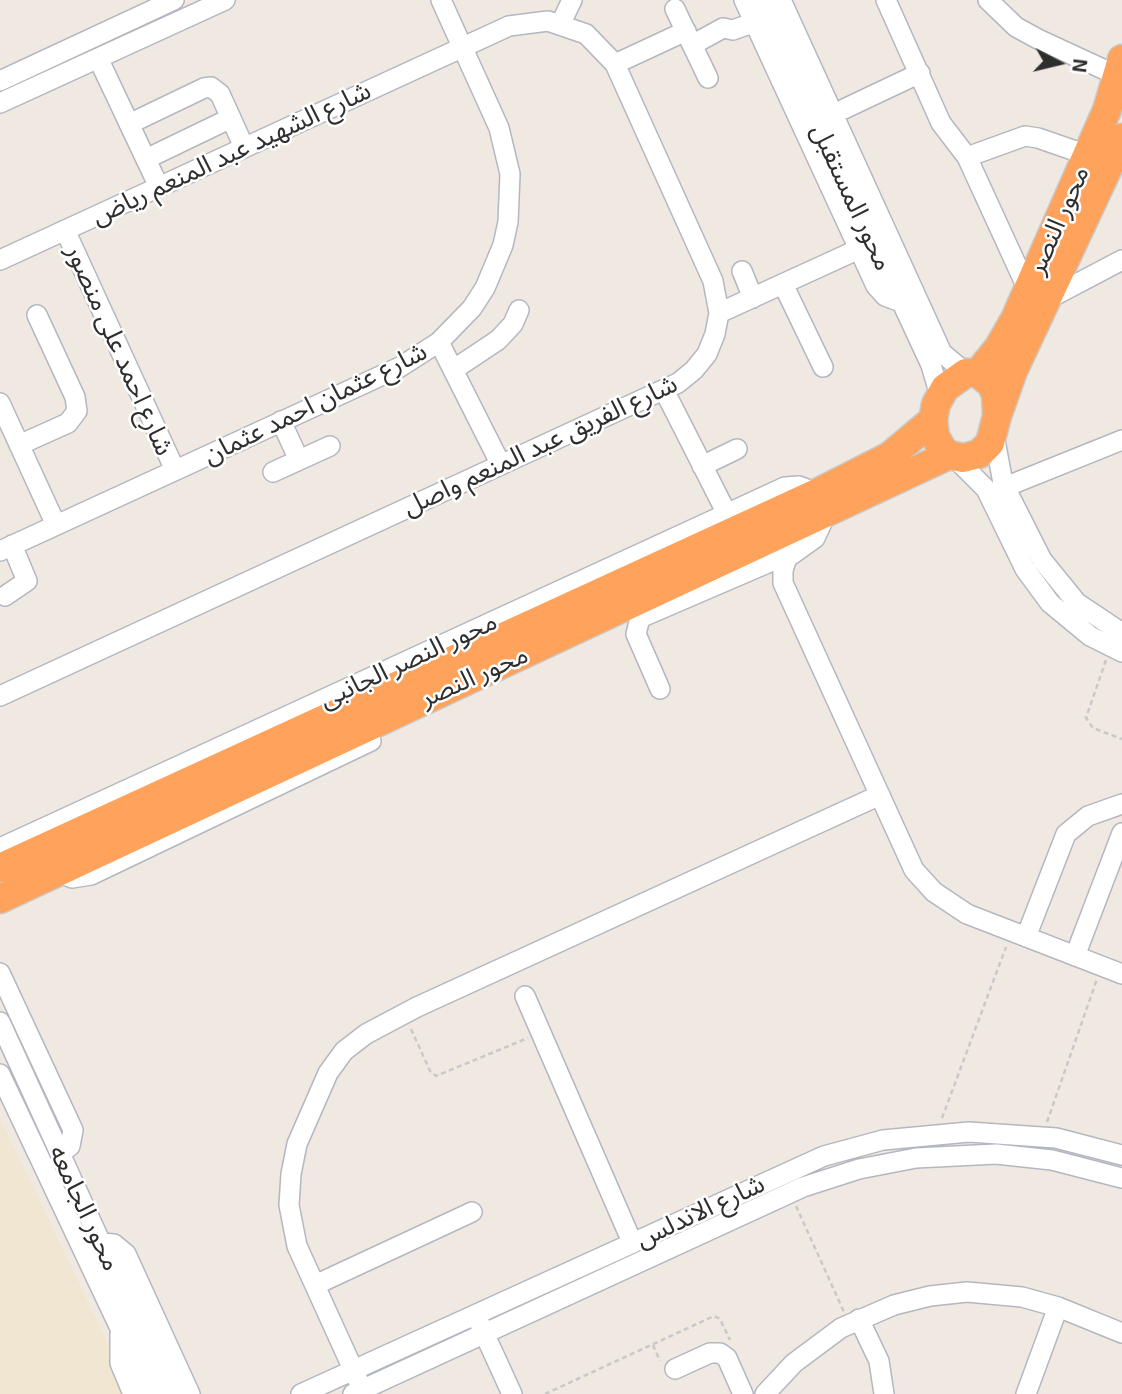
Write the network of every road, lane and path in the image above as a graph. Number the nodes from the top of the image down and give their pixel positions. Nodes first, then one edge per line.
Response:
1 (174, 0) edge
2 (225, 0) edge
3 (441, 0) edge
4 (572, 0) edge
5 (781, 0) edge
6 (795, 0) edge
7 (886, 0) edge
8 (988, 0) edge
9 (752, 7) edge
10 (675, 9) dead end
11 (561, 23) junction
12 (689, 38) junction
13 (462, 47) junction
14 (98, 58) junction
15 (615, 64) junction
16 (1120, 68) edge
17 (920, 73) junction
18 (708, 78) dead end
19 (0, 80) edge
20 (0, 103) edge
21 (844, 108) junction
22 (231, 118) junction
23 (129, 124) junction
24 (848, 130) junction
25 (1122, 138) edge
26 (244, 148) junction
27 (967, 158) junction
28 (146, 159) junction
29 (1106, 168) edge
30 (159, 187) junction
31 (65, 230) junction
32 (859, 249) junction
33 (0, 260) edge
34 (1122, 260) edge
35 (741, 271) dead end
36 (783, 284) junction
37 (1037, 295) junction
38 (908, 297) junction
39 (753, 298) junction
40 (519, 310) dead end
41 (719, 313) junction
42 (37, 315) dead end
43 (439, 342) junction
44 (823, 367) dead end
45 (453, 370) junction
46 (972, 373) junction
47 (664, 390) junction
48 (936, 408) junction
49 (2, 414) edge
50 (281, 422) junction
51 (995, 426) junction
52 (1122, 440) edge
53 (19, 445) junction
54 (330, 446) dead end
55 (737, 449) dead end
56 (952, 456) junction
57 (299, 460) junction
58 (904, 462) junction
59 (501, 465) junction
60 (702, 466) junction
61 (175, 470) junction
62 (273, 472) dead end
63 (1005, 487) junction
64 (821, 503) junction
65 (727, 514) junction
66 (56, 525) junction
67 (6, 548) edge
68 (791, 553) junction
69 (5, 596) dead end
70 (1118, 644) edge
71 (660, 689) dead end
72 (427, 694) junction
73 (0, 696) edge
74 (1122, 739) edge
75 (880, 795) junction
76 (1122, 804) edge
77 (1122, 833) edge
78 (0, 848) edge
79 (0, 869) edge
80 (0, 899) edge
81 (1019, 934) junction
82 (1074, 956) junction
83 (1101, 966) junction
84 (0, 973) edge
85 (1122, 973) edge
86 (525, 996) dead end
87 (417, 1007) junction
88 (0, 1022) edge
89 (541, 1033) junction
90 (0, 1074) edge
91 (936, 1133) junction
92 (1042, 1136) junction
93 (60, 1154) junction
94 (1122, 1154) edge
95 (1122, 1178) edge
96 (790, 1193) junction
97 (472, 1212) dead end
98 (632, 1242) junction
99 (101, 1243) junction
100 (315, 1285) junction
101 (1058, 1307) junction
102 (475, 1314) junction
103 (854, 1322) junction
104 (121, 1330) junction
105 (484, 1334) junction
106 (1120, 1334) edge
107 (732, 1344) dead end
108 (675, 1369) dead end
109 (353, 1370) junction
110 (357, 1392) edge
111 (133, 1394) edge
112 (151, 1394) edge
113 (170, 1394) edge
114 (190, 1394) edge
115 (301, 1394) edge
116 (512, 1394) edge
117 (545, 1394) edge
118 (743, 1394) edge
119 (765, 1394) edge
120 (884, 1394) edge
121 (1026, 1394) edge

1 - 19 street
2 - 14 street
3 - 13 street, شارع عثمان احمد عثمان
4 - 11 street
5 - 24 street, محور المستقبل
6 - 21 street
7 - 17 street
8 - 16 street
9 - 12 street
9 - 32 street
9 - 38 street, محور المستقبل
10 - 12 street
11 - 13 street, شارع الفريق عبد المنعم واصل
11 - 15 street, شارع الفريق عبد المنعم واصل
12 - 15 street
12 - 18 street
13 - 26 street, شارع الشهيد عبد المنعم رياض
13 - 43 street, شارع عثمان احمد عثمان
14 - 20 street
14 - 23 street
15 - 41 street, شارع الفريق عبد المنعم واصل
16 - 29 highway, محور النصر
17 - 21 street
17 - 27 street
21 - 24 street
22 - 23 street
22 - 26 street
22 - 28 street
23 - 28 street
24 - 38 street, محور المستقبل
25 - 29 highway, محور النصر
26 - 30 street, شارع الشهيد عبد المنعم رياض
27 - 29 street
27 - 37 street
28 - 30 street
29 - 37 highway, محور النصر
30 - 31 street, شارع الشهيد عبد المنعم رياض
31 - 33 street, شارع الشهيد عبد المنعم رياض
31 - 61 street, شارع احمد على منصور
32 - 36 street
32 - 38 street
34 - 37 street
35 - 39 street
36 - 39 street
36 - 44 street
37 - 46 highway, محور النصر
37 - 51 highway, محور النصر
38 - 46 street, محور المستقبل
38 - 48 street, محور المستقبل
39 - 41 street
40 - 45 street
41 - 47 street, شارع الفريق عبد المنعم واصل
42 - 53 street
43 - 45 street
43 - 50 street, شارع عثمان احمد عثمان
45 - 59 street
46 - 48 highway
46 - 51 highway
47 - 59 street, شارع الفريق عبد المنعم واصل
47 - 60 street
48 - 56 highway
48 - 58 highway, محور النصر
49 - 53 street
50 - 57 street
50 - 61 street, شارع عثمان احمد عثمان
51 - 56 highway
51 - 63 street
52 - 63 street
53 - 66 street
54 - 57 street
55 - 60 street
56 - 58 highway, محور النصر
56 - 70 street
57 - 62 street
58 - 64 highway, محور النصر
59 - 73 street, شارع الفريق عبد المنعم واصل
60 - 65 street
61 - 66 street, شارع عثمان احمد عثمان
63 - 70 street
64 - 65 street, محور النصر الجانبى
64 - 68 street
64 - 72 highway, محور النصر
65 - 78 street, محور النصر الجانبى
66 - 67 street, شارع عثمان احمد عثمان
67 - 69 street
68 - 71 street
68 - 75 street
70 - 74 path
72 - 79 highway, محور النصر
72 - 80 highway, محور النصر
75 - 81 street
75 - 87 street
76 - 81 street
77 - 82 street
81 - 82 street
81 - 91 path
82 - 83 street
83 - 85 street
83 - 92 path
84 - 93 street
86 - 89 street
87 - 89 path
87 - 100 street
88 - 93 street, محور الجامعه
89 - 98 street
90 - 104 street, محور الجامعه
91 - 92 street, شارع الاندلس
91 - 98 street, شارع الاندلس
92 - 94 street, شارع الاندلس
93 - 99 street, محور الجامعه
95 - 96 street, شارع الاندلس
96 - 103 path
96 - 105 street, شارع الاندلس
97 - 100 street
98 - 102 street, شارع الاندلس
99 - 113 street, محور الجامعه
99 - 114 street
100 - 109 street
101 - 103 street
101 - 106 street
101 - 121 street
102 - 105 street
102 - 109 street, شارع الاندلس
103 - 119 street
103 - 120 street
104 - 111 street
104 - 112 street, محور الجامعه
105 - 110 street, شارع الاندلس
105 - 116 street
107 - 117 path
108 - 118 street
109 - 110 street
109 - 115 street, شارع الاندلس

